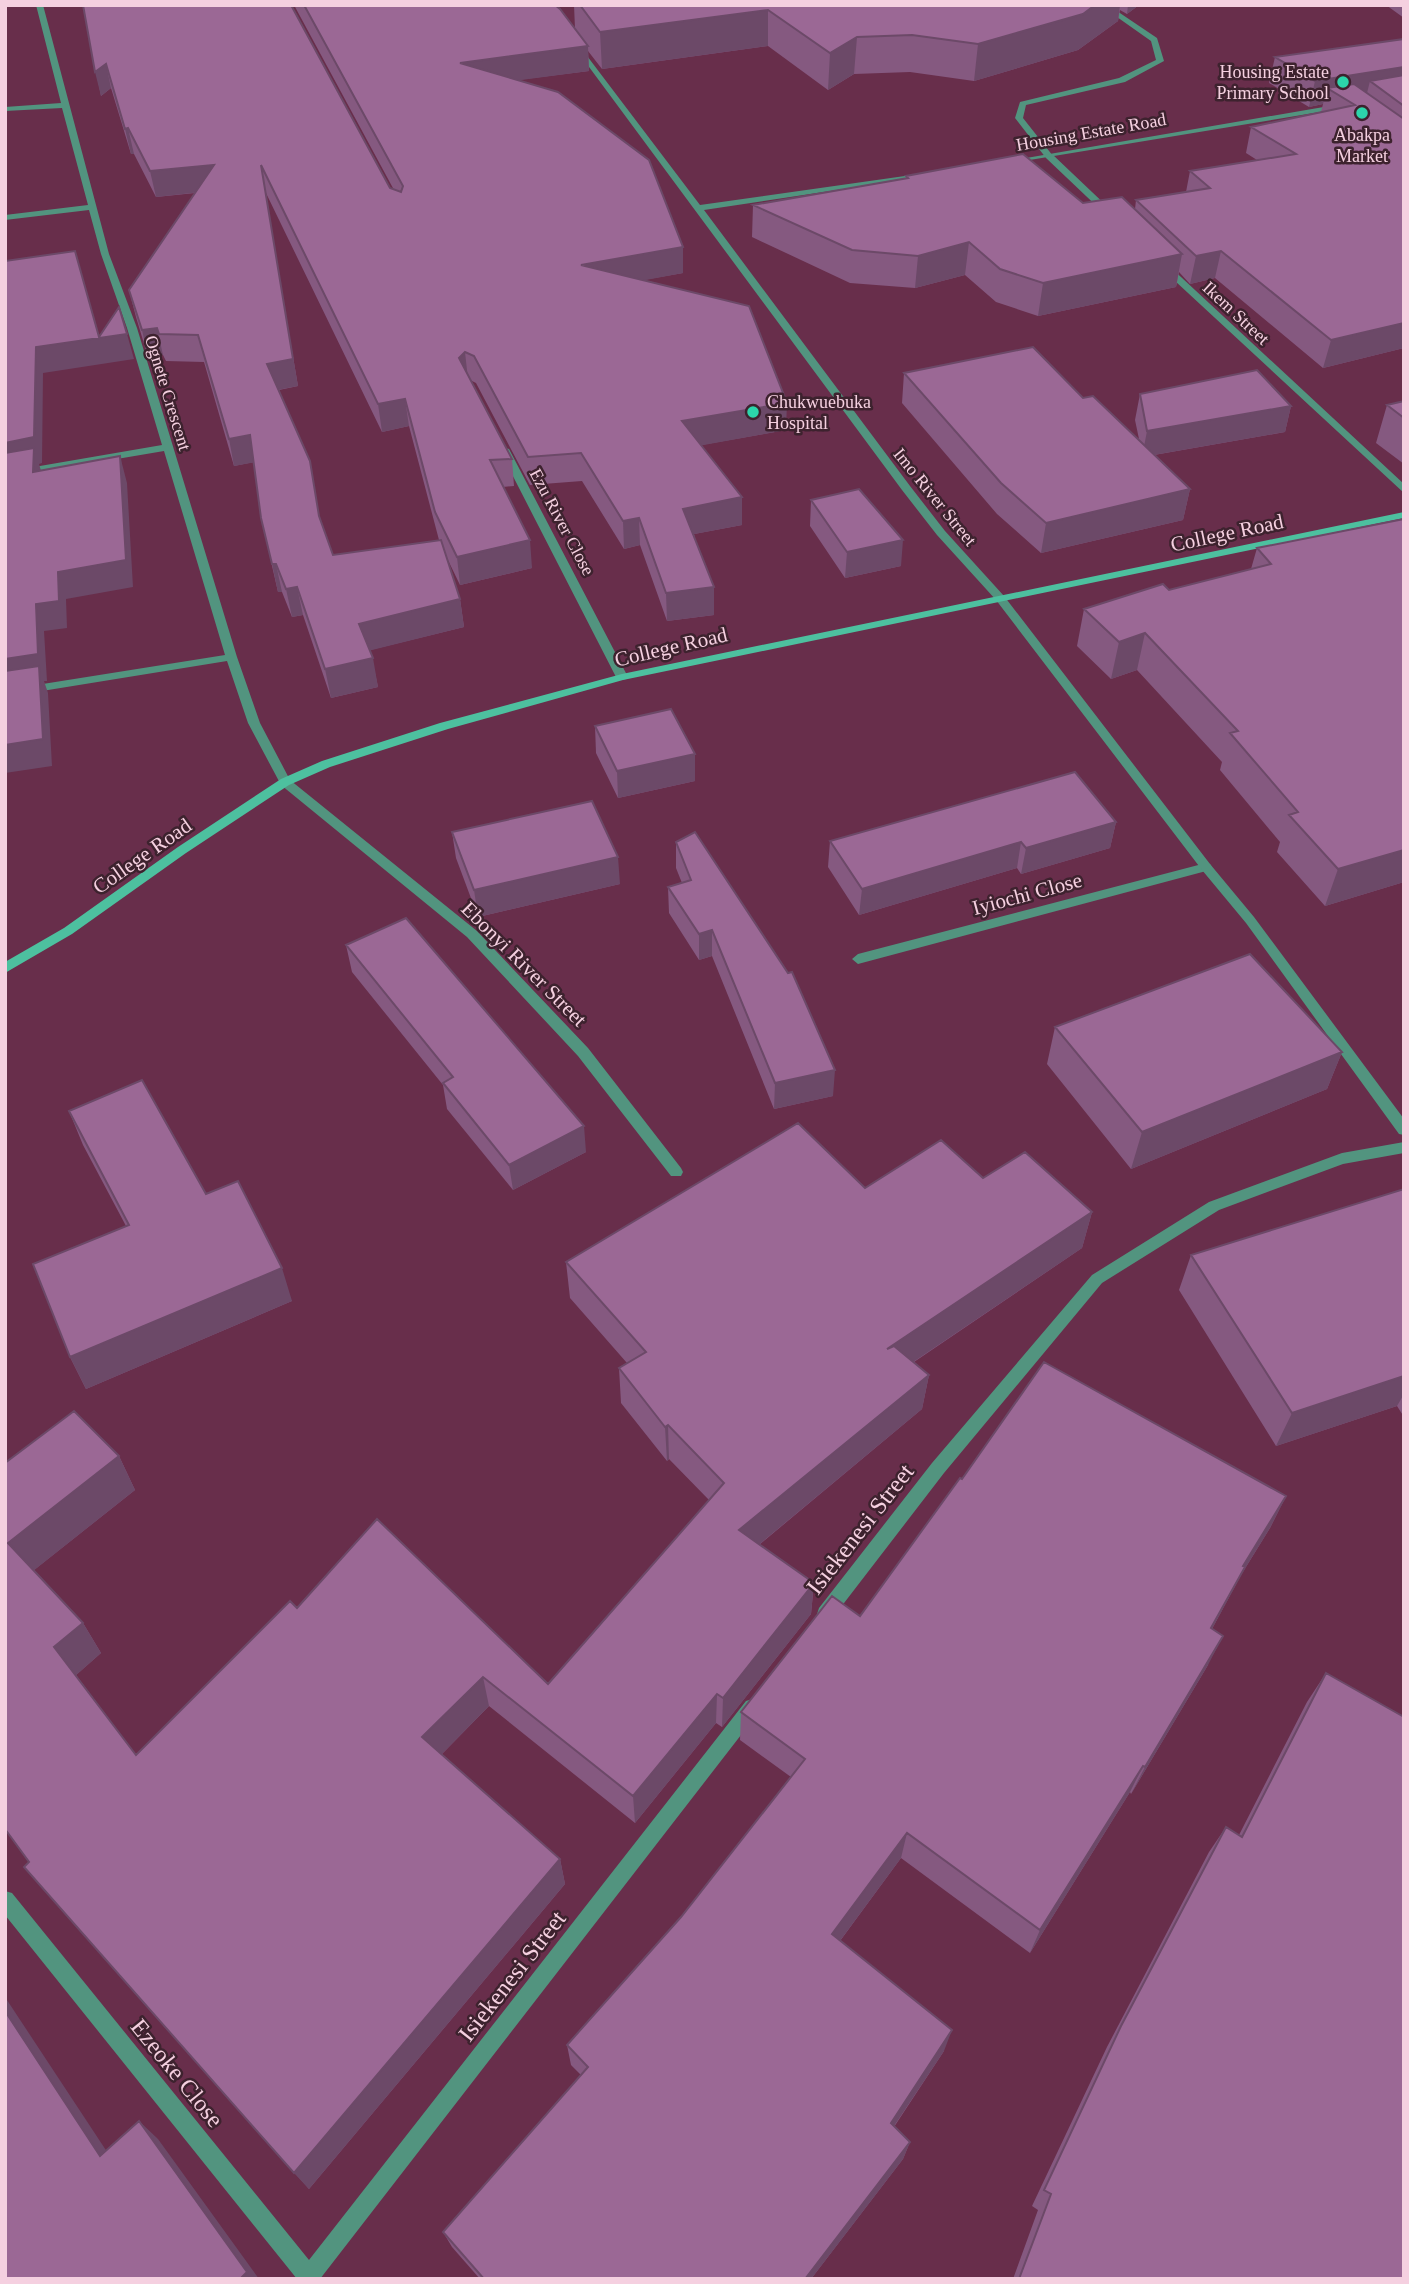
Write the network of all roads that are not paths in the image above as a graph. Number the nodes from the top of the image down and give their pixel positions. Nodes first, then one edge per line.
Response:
1 (39, 5) edge
2 (1104, 5) edge
3 (570, 36) edge
4 (1350, 104) edge
5 (66, 105) junction
6 (5, 109) edge
7 (1049, 156) junction
8 (995, 164) edge
9 (928, 174) edge
10 (93, 207) junction
11 (699, 208) junction
12 (5, 218) edge
13 (1116, 220) edge
14 (1155, 257) edge
15 (496, 433) edge
16 (168, 447) junction
17 (5, 475) edge
18 (1404, 490) edge
19 (1404, 515) edge
20 (1000, 598) junction
21 (231, 657) junction
22 (622, 677) junction
23 (5, 694) edge
24 (285, 782) junction
25 (1206, 866) junction
26 (858, 960) dead end
27 (5, 968) edge
28 (1404, 1130) edge
29 (1404, 1147) edge
30 (676, 1172) dead end
31 (811, 1632) edge
32 (760, 1698) edge
33 (5, 1900) edge
34 (308, 2278) edge

1 - 5 street, Ognete Crescent
2 - 7 street
3 - 11 street, Imo River Street
4 - 7 street, Housing Estate Road
5 - 6 street
5 - 10 street, Ognete Crescent
7 - 8 street, Housing Estate Road
7 - 13 street
9 - 11 street
10 - 12 street
10 - 16 street, Ognete Crescent
11 - 20 street, Imo River Street
14 - 18 street, Ikem Street
15 - 22 street, Ezu River Close
16 - 17 street
16 - 21 street, Ognete Crescent
19 - 20 main road, College Road
20 - 22 main road, College Road
20 - 25 street, Imo River Street
21 - 23 street
21 - 24 street, Ognete Crescent
22 - 24 main road, College Road
24 - 27 main road, College Road
24 - 30 street, Ebonyi River Street
25 - 26 street, Iyiochi Close
25 - 28 street, Imo River Street
29 - 31 street, Isiekenesi Street
32 - 34 street, Isiekenesi Street
33 - 34 street, Ezeoke Close

